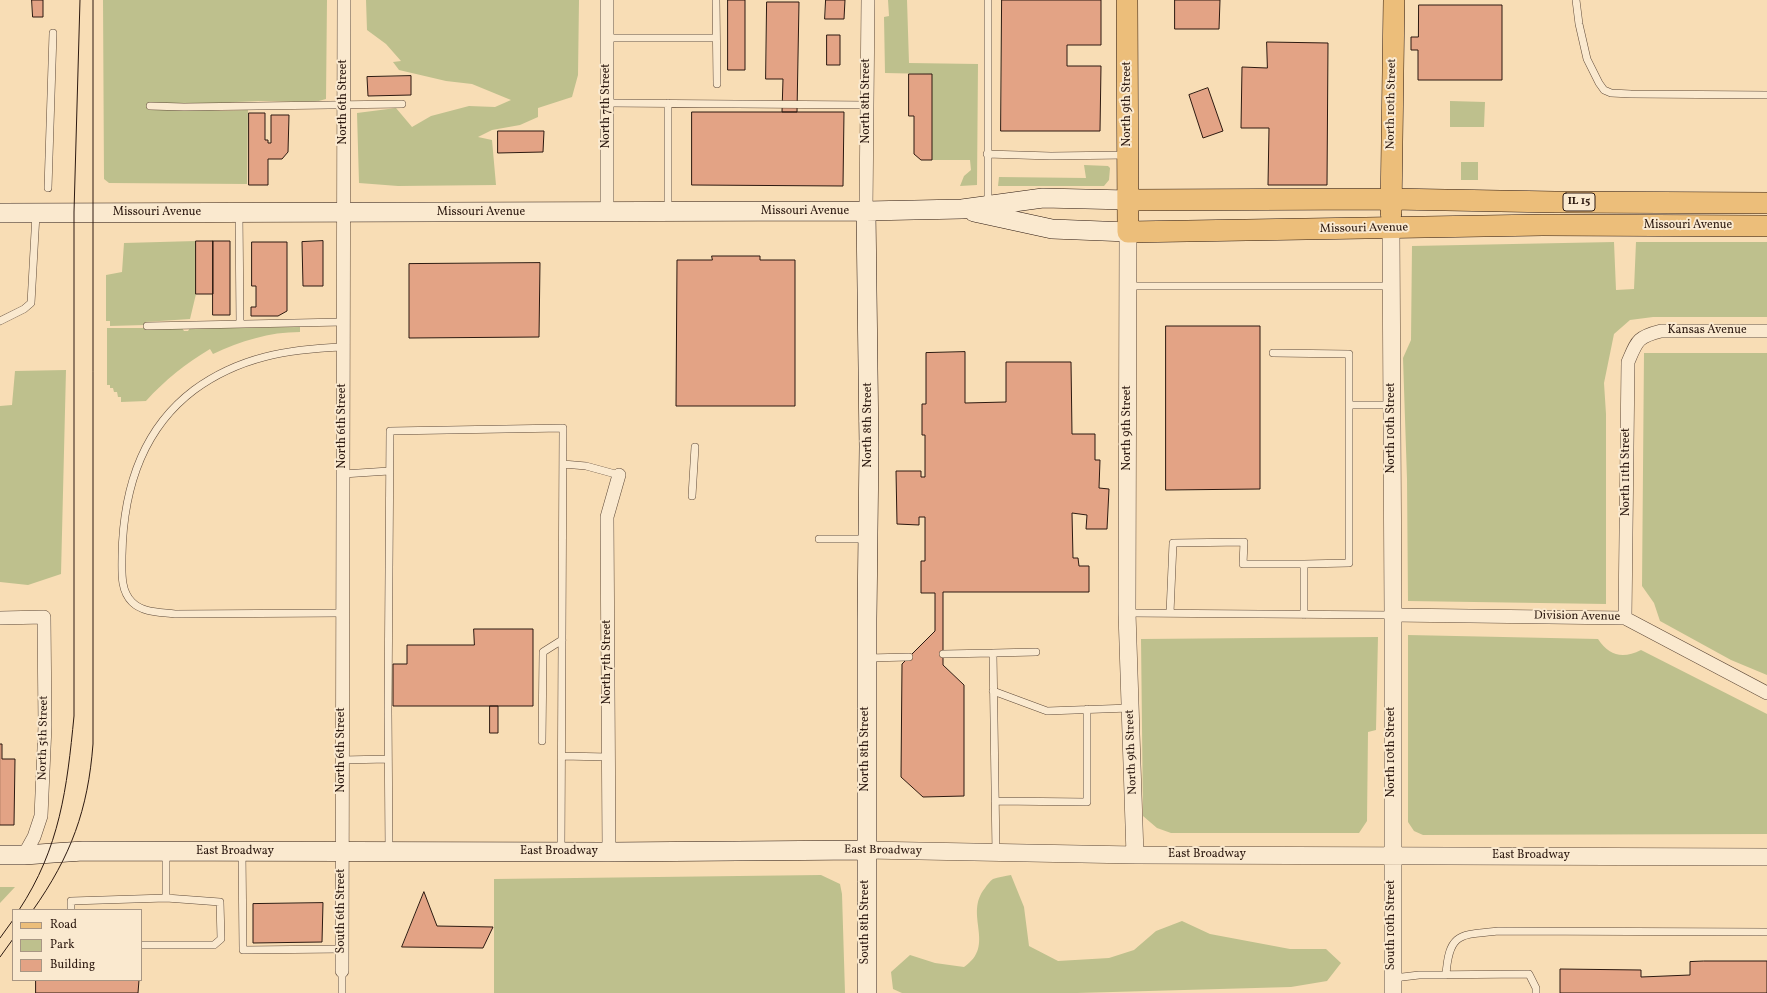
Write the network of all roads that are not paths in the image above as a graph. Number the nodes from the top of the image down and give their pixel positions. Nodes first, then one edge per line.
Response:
1 (344, 0) edge
2 (607, 0) edge
3 (716, 0) edge
4 (868, 0) edge
5 (988, 0) edge
6 (1127, 0) edge
7 (1394, 0) edge
8 (1576, 0) edge
9 (53, 34) dead end
10 (607, 38) junction
11 (716, 38) junction
12 (717, 84) dead end
13 (1767, 95) edge
14 (607, 103) junction
15 (402, 104) dead end
16 (668, 104) junction
17 (344, 105) junction
18 (867, 105) junction
19 (150, 106) dead end
20 (987, 154) junction
21 (1128, 155) junction
22 (48, 188) dead end
23 (1391, 199) junction
24 (1128, 200) junction
25 (1767, 203) edge
26 (988, 205) junction
27 (962, 209) junction
28 (866, 211) junction
29 (36, 212) junction
30 (607, 212) junction
31 (668, 212) junction
32 (0, 213) edge
33 (239, 213) junction
34 (343, 213) junction
35 (1767, 226) edge
36 (1391, 229) junction
37 (1128, 232) junction
38 (1128, 286) junction
39 (1391, 286) junction
40 (0, 321) edge
41 (343, 322) junction
42 (240, 324) junction
43 (147, 326) dead end
44 (1767, 330) edge
45 (1648, 334) joint
46 (343, 347) junction
47 (1272, 353) dead end
48 (1349, 405) junction
49 (1392, 405) junction
50 (694, 447) dead end
51 (562, 464) junction
52 (389, 471) junction
53 (343, 474) junction
54 (620, 474) joint
55 (692, 496) dead end
56 (819, 539) dead end
57 (868, 539) junction
58 (1304, 564) junction
59 (1127, 613) junction
60 (1170, 613) junction
61 (342, 614) junction
62 (1304, 615) junction
63 (1393, 615) junction
64 (0, 618) edge
65 (1625, 618) junction
66 (562, 640) junction
67 (1036, 652) dead end
68 (993, 653) junction
69 (943, 654) dead end
70 (910, 657) dead end
71 (866, 658) junction
72 (993, 691) junction
73 (1767, 693) edge
74 (1130, 708) junction
75 (1087, 709) junction
76 (542, 742) dead end
77 (562, 756) junction
78 (608, 757) junction
79 (388, 759) junction
80 (342, 760) junction
81 (995, 801) junction
82 (866, 850) junction
83 (166, 851) junction
84 (242, 852) junction
85 (342, 852) junction
86 (389, 852) junction
87 (561, 852) junction
88 (609, 852) junction
89 (996, 853) junction
90 (0, 855) edge
91 (24, 855) junction
92 (1135, 855) junction
93 (1392, 856) junction
94 (1767, 857) edge
95 (166, 898) junction
96 (71, 909) edge
97 (1767, 932) edge
98 (142, 945) edge
99 (342, 949) junction
100 (342, 971) joint
101 (1446, 975) junction
102 (1393, 986) edge
103 (342, 993) edge
104 (866, 993) edge
105 (1536, 993) edge

1 - 17 street, North 6th Street
2 - 10 street, North 7th Street
3 - 11 lane
4 - 18 street, North 8th Street
5 - 20 lane
6 - 21 main road, North 9th Street
7 - 23 main road, North 10th Street
8 - 13 lane
9 - 22 lane
10 - 11 lane
10 - 14 street, North 7th Street
11 - 12 lane
14 - 16 lane
14 - 30 street, North 7th Street
15 - 17 lane
16 - 18 lane
16 - 31 lane
17 - 19 lane
17 - 34 street, North 6th Street
18 - 28 street, North 8th Street
20 - 21 lane
20 - 26 lane
21 - 24 main road, North 9th Street
23 - 24 main road, Missouri Avenue / IL 15
23 - 25 main road, Missouri Avenue / IL 15
23 - 36 main road, North 10th Street
24 - 26 main road, Missouri Avenue
24 - 37 main road, North 9th Street
26 - 27 main road, Missouri Avenue
27 - 28 main road, Missouri Avenue
27 - 37 main road, Missouri Avenue
28 - 31 main road, Missouri Avenue
28 - 57 main road, North 8th Street
29 - 32 main road, Missouri Avenue
29 - 33 main road, Missouri Avenue
29 - 40 lane
30 - 31 main road, Missouri Avenue
30 - 34 main road, Missouri Avenue
33 - 34 main road, Missouri Avenue
33 - 42 lane
34 - 41 street, North 6th Street
35 - 36 main road, Missouri Avenue / IL 15
36 - 37 main road, Missouri Avenue
36 - 39 street, North 10th Street
37 - 38 street, North 9th Street
38 - 39 lane
38 - 59 street, North 9th Street
39 - 49 street, North 10th Street
41 - 42 lane
41 - 46 street, North 6th Street
42 - 43 lane
44 - 45 street, Kansas Avenue
45 - 65 street, North 11th Street
46 - 53 street, North 6th Street
46 - 61 lane
47 - 48 lane
48 - 49 lane
48 - 58 lane
49 - 63 street, North 10th Street
50 - 55 lane
51 - 52 lane
51 - 54 lane
51 - 66 lane
52 - 53 lane
52 - 79 lane
53 - 61 street, North 6th Street
54 - 78 street, North 7th Street
56 - 57 lane
57 - 71 main road, North 8th Street
58 - 60 lane
58 - 62 lane
59 - 60 lane
59 - 74 street, North 9th Street
60 - 62 lane
61 - 80 street, North 6th Street
62 - 63 lane
63 - 65 street, Division Avenue
63 - 93 street, North 10th Street
64 - 91 street, North 5th Street
65 - 73 street, Division Avenue
66 - 76 lane
66 - 77 lane
67 - 68 lane
68 - 69 lane
68 - 72 lane
70 - 71 lane
71 - 82 main road, North 8th Street
72 - 75 lane
72 - 81 lane
74 - 75 lane
74 - 92 street, North 9th Street
75 - 81 lane
77 - 78 lane
77 - 87 lane
78 - 88 street, North 7th Street
79 - 80 lane
79 - 86 lane
80 - 85 street, North 6th Street
81 - 89 lane
82 - 88 main road, East Broadway
82 - 89 street, East Broadway
82 - 104 main road, South 8th Street
83 - 84 main road, East Broadway
83 - 91 main road, East Broadway
83 - 95 lane
84 - 85 main road, East Broadway
84 - 99 lane
85 - 86 main road, East Broadway
85 - 99 street, South 6th Street
86 - 87 main road, East Broadway
87 - 88 main road, East Broadway
89 - 92 street, East Broadway
90 - 91 main road, East Broadway
92 - 93 street, East Broadway
93 - 94 street, East Broadway
93 - 102 street, South 10th Street
95 - 96 lane
95 - 98 lane
97 - 101 lane
99 - 100 street, South 6th Street
100 - 103 lane
101 - 102 lane
101 - 105 lane

